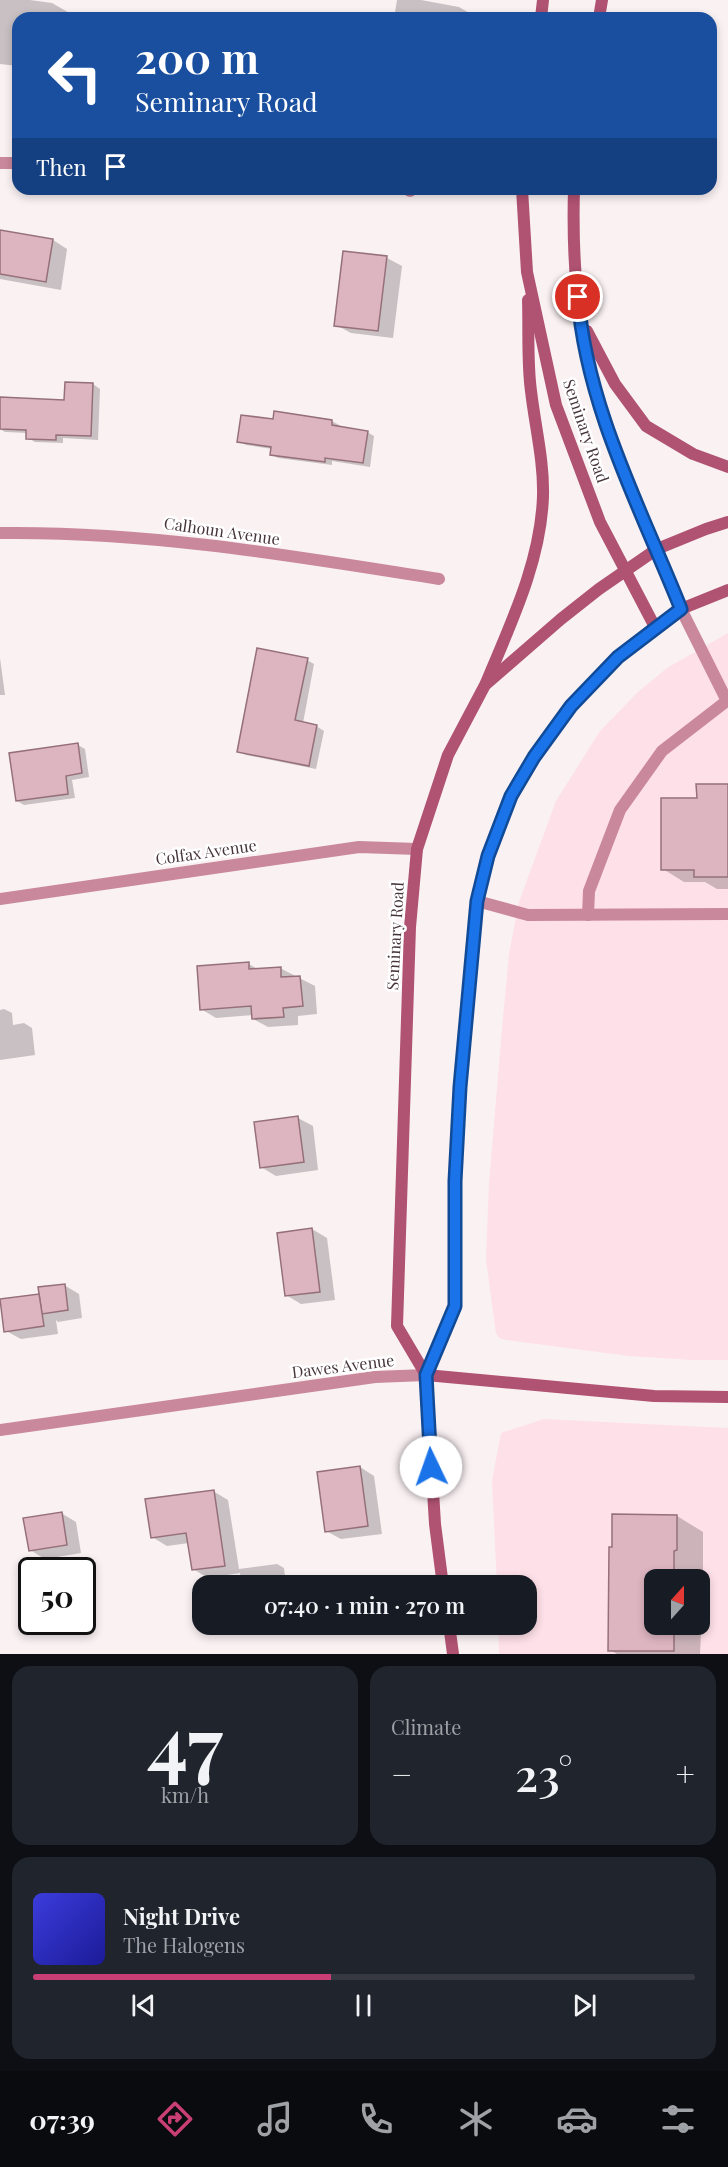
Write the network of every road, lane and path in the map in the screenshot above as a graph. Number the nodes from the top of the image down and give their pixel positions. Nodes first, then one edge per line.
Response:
1 (522, 195) edge
2 (574, 195) edge
3 (527, 272) junction
4 (579, 317) junction
5 (728, 467) edge
6 (728, 522) edge
7 (0, 533) edge
8 (657, 549) junction
9 (626, 571) junction
10 (439, 579) dead end
11 (728, 590) edge
12 (681, 609) junction
13 (656, 629) junction
14 (485, 685) junction
15 (728, 700) edge
16 (417, 849) junction
17 (0, 899) edge
18 (477, 901) junction
19 (588, 915) junction
20 (728, 915) edge
21 (426, 1375) junction
22 (728, 1397) edge
23 (0, 1430) edge
24 (442, 1575) edge
25 (450, 1635) edge
26 (453, 1654) edge

1 - 3 main road, Seminary Road
2 - 4 main road, Seminary Road
3 - 9 main road, Seminary Road
3 - 14 main road
4 - 5 main road
4 - 8 main road, Seminary Road
6 - 8 main road
7 - 10 street, Calhoun Avenue
8 - 9 main road, Seminary Road
8 - 12 main road, Seminary Road
9 - 13 main road, Seminary Road
9 - 14 main road, Seminary Road
11 - 12 main road
12 - 13 main road, Seminary Road
12 - 15 street
13 - 18 main road, Seminary Road
14 - 16 main road, Seminary Road
15 - 19 street
16 - 17 street, Colfax Avenue
16 - 21 main road, Seminary Road
18 - 19 street
18 - 21 main road, Seminary Road
19 - 20 street
21 - 22 main road, Dawes Avenue
21 - 23 street, Dawes Avenue
21 - 24 main road, Seminary Road
25 - 26 main road

